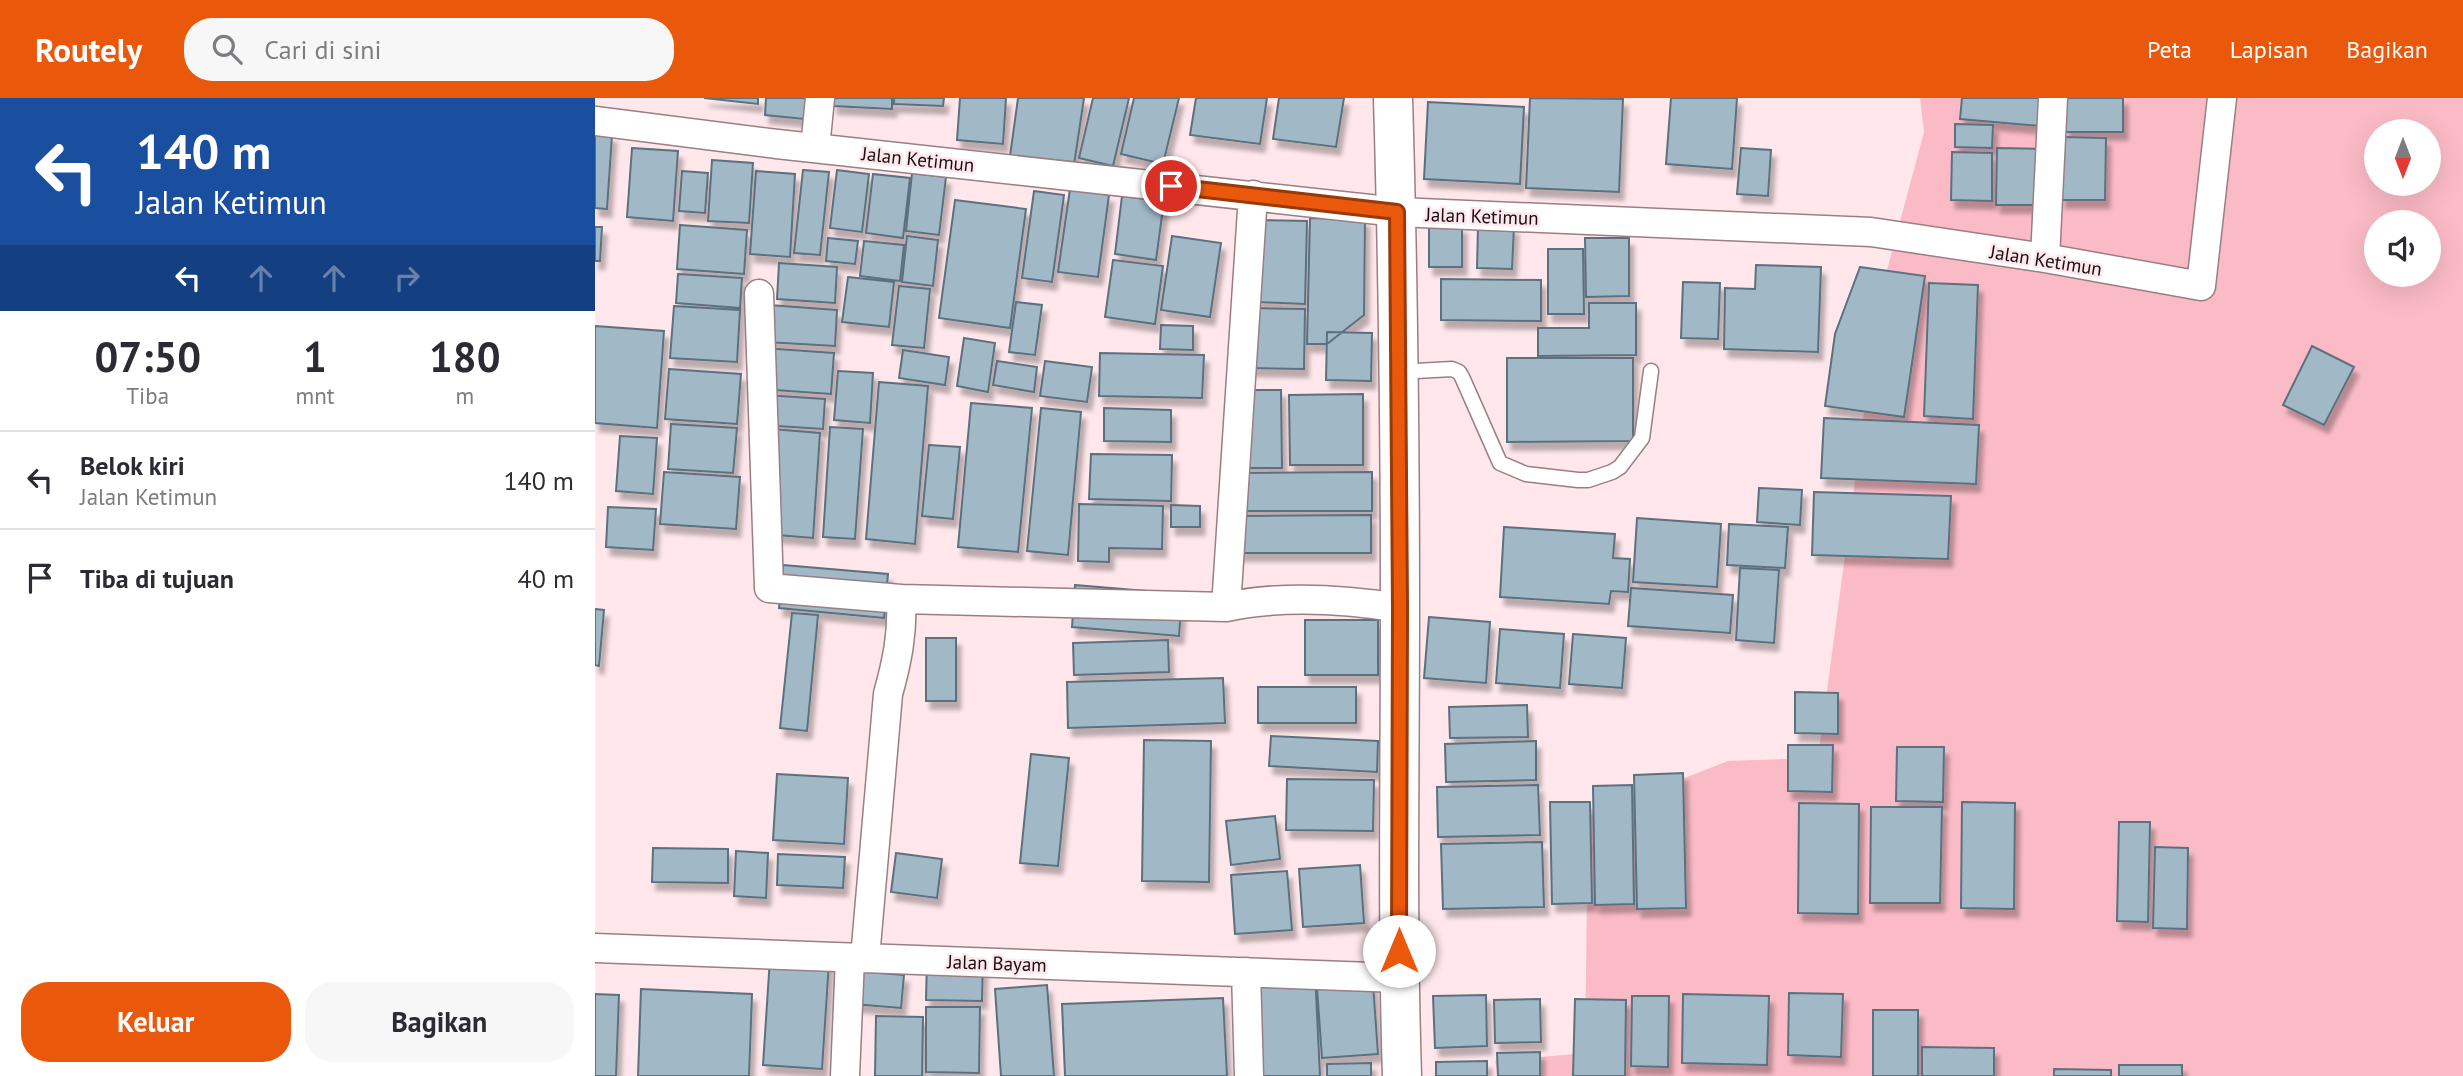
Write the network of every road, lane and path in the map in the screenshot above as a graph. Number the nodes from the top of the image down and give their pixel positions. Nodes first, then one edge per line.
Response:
1 (820, 98) edge
2 (1393, 98) edge
3 (2053, 98) edge
4 (2222, 98) edge
5 (595, 121) edge
6 (815, 148) junction
7 (1253, 195) junction
8 (1397, 212) junction
9 (2045, 258) junction
10 (759, 294) dead end
11 (1651, 371) dead end
12 (1398, 372) junction
13 (901, 598) junction
14 (1226, 607) junction
15 (1400, 608) junction
16 (595, 948) edge
17 (857, 958) junction
18 (1246, 972) junction
19 (1399, 978) junction
20 (845, 1076) edge
21 (1249, 1076) edge
22 (1402, 1076) edge

1 - 6 street
2 - 8 street
3 - 9 street
4 - 9 street, Jalan Ketimun
5 - 6 street, Jalan Ketimun
6 - 7 street, Jalan Ketimun
7 - 8 street, Jalan Ketimun
7 - 14 street
8 - 9 street, Jalan Ketimun
8 - 12 street
10 - 13 street
11 - 12 lane
12 - 15 street
13 - 14 street
13 - 17 street
14 - 15 street
15 - 19 street
16 - 17 street, Jalan Bayam
17 - 18 street, Jalan Bayam
17 - 20 street
18 - 19 street, Jalan Bayam
18 - 21 street
19 - 22 street

